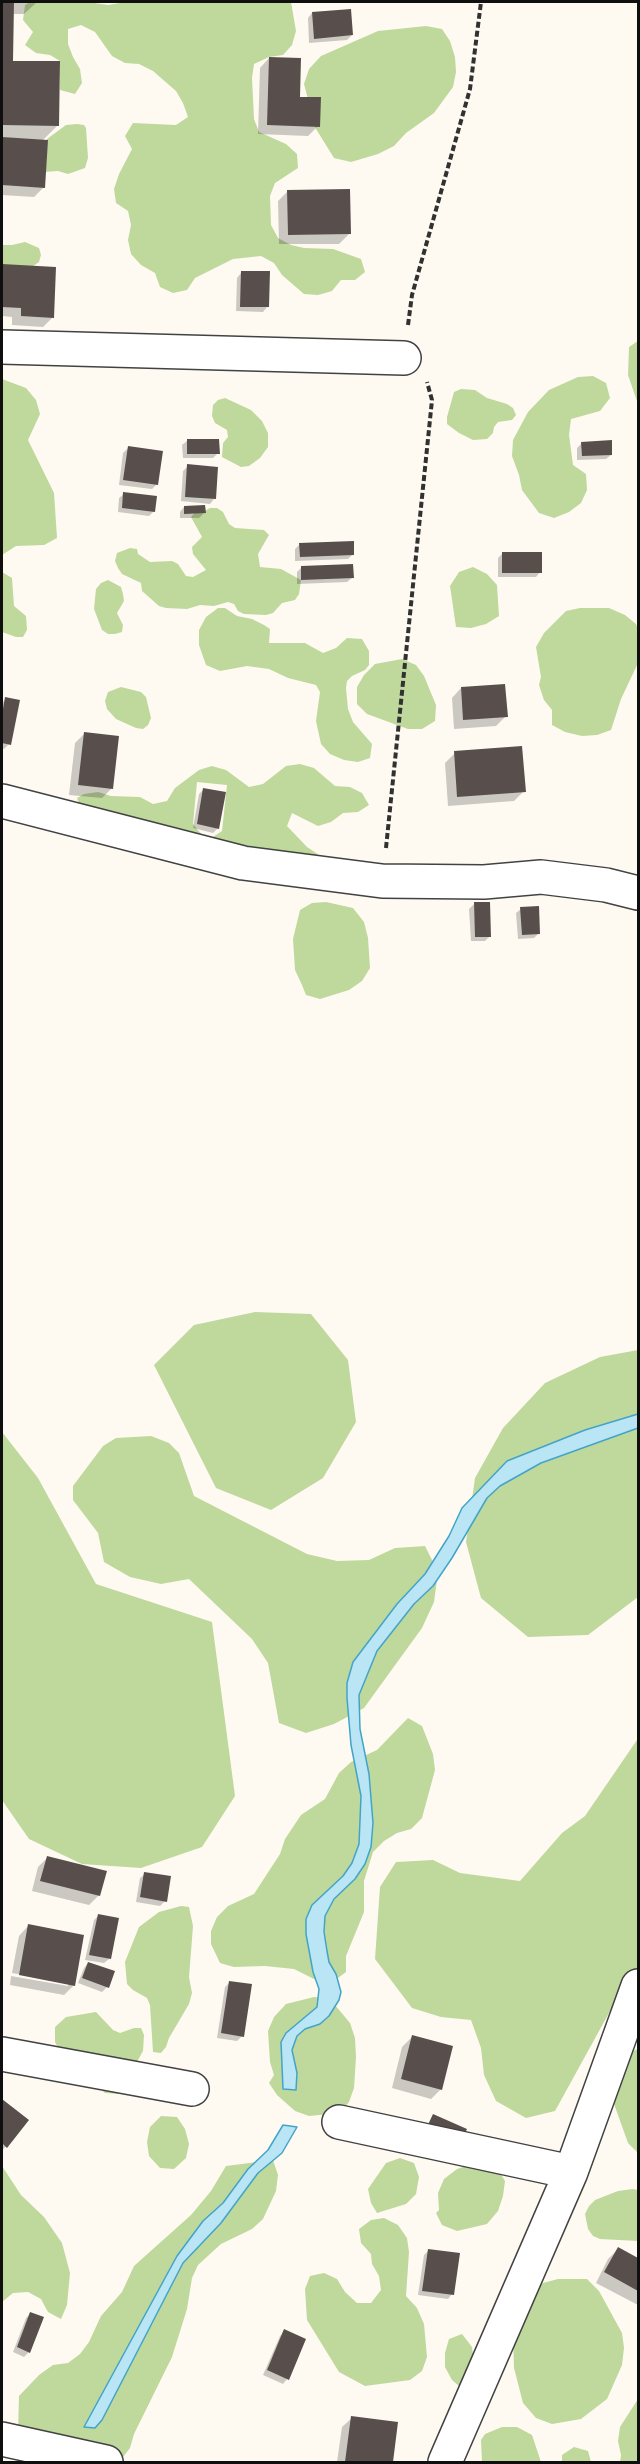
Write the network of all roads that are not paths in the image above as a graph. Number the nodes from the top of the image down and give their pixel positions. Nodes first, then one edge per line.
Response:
1 (2, 347) edge
2 (404, 358) road end
3 (2, 801) edge
4 (639, 893) edge
5 (639, 1986) edge
6 (2, 2054) edge
7 (192, 2089) dead end
8 (339, 2122) dead end
9 (571, 2172) junction
10 (2, 2439) edge
11 (106, 2463) edge
12 (445, 2463) edge

1 - 2 street
3 - 4 street
5 - 9 street
6 - 7 street
8 - 9 street
9 - 12 street
10 - 11 street

